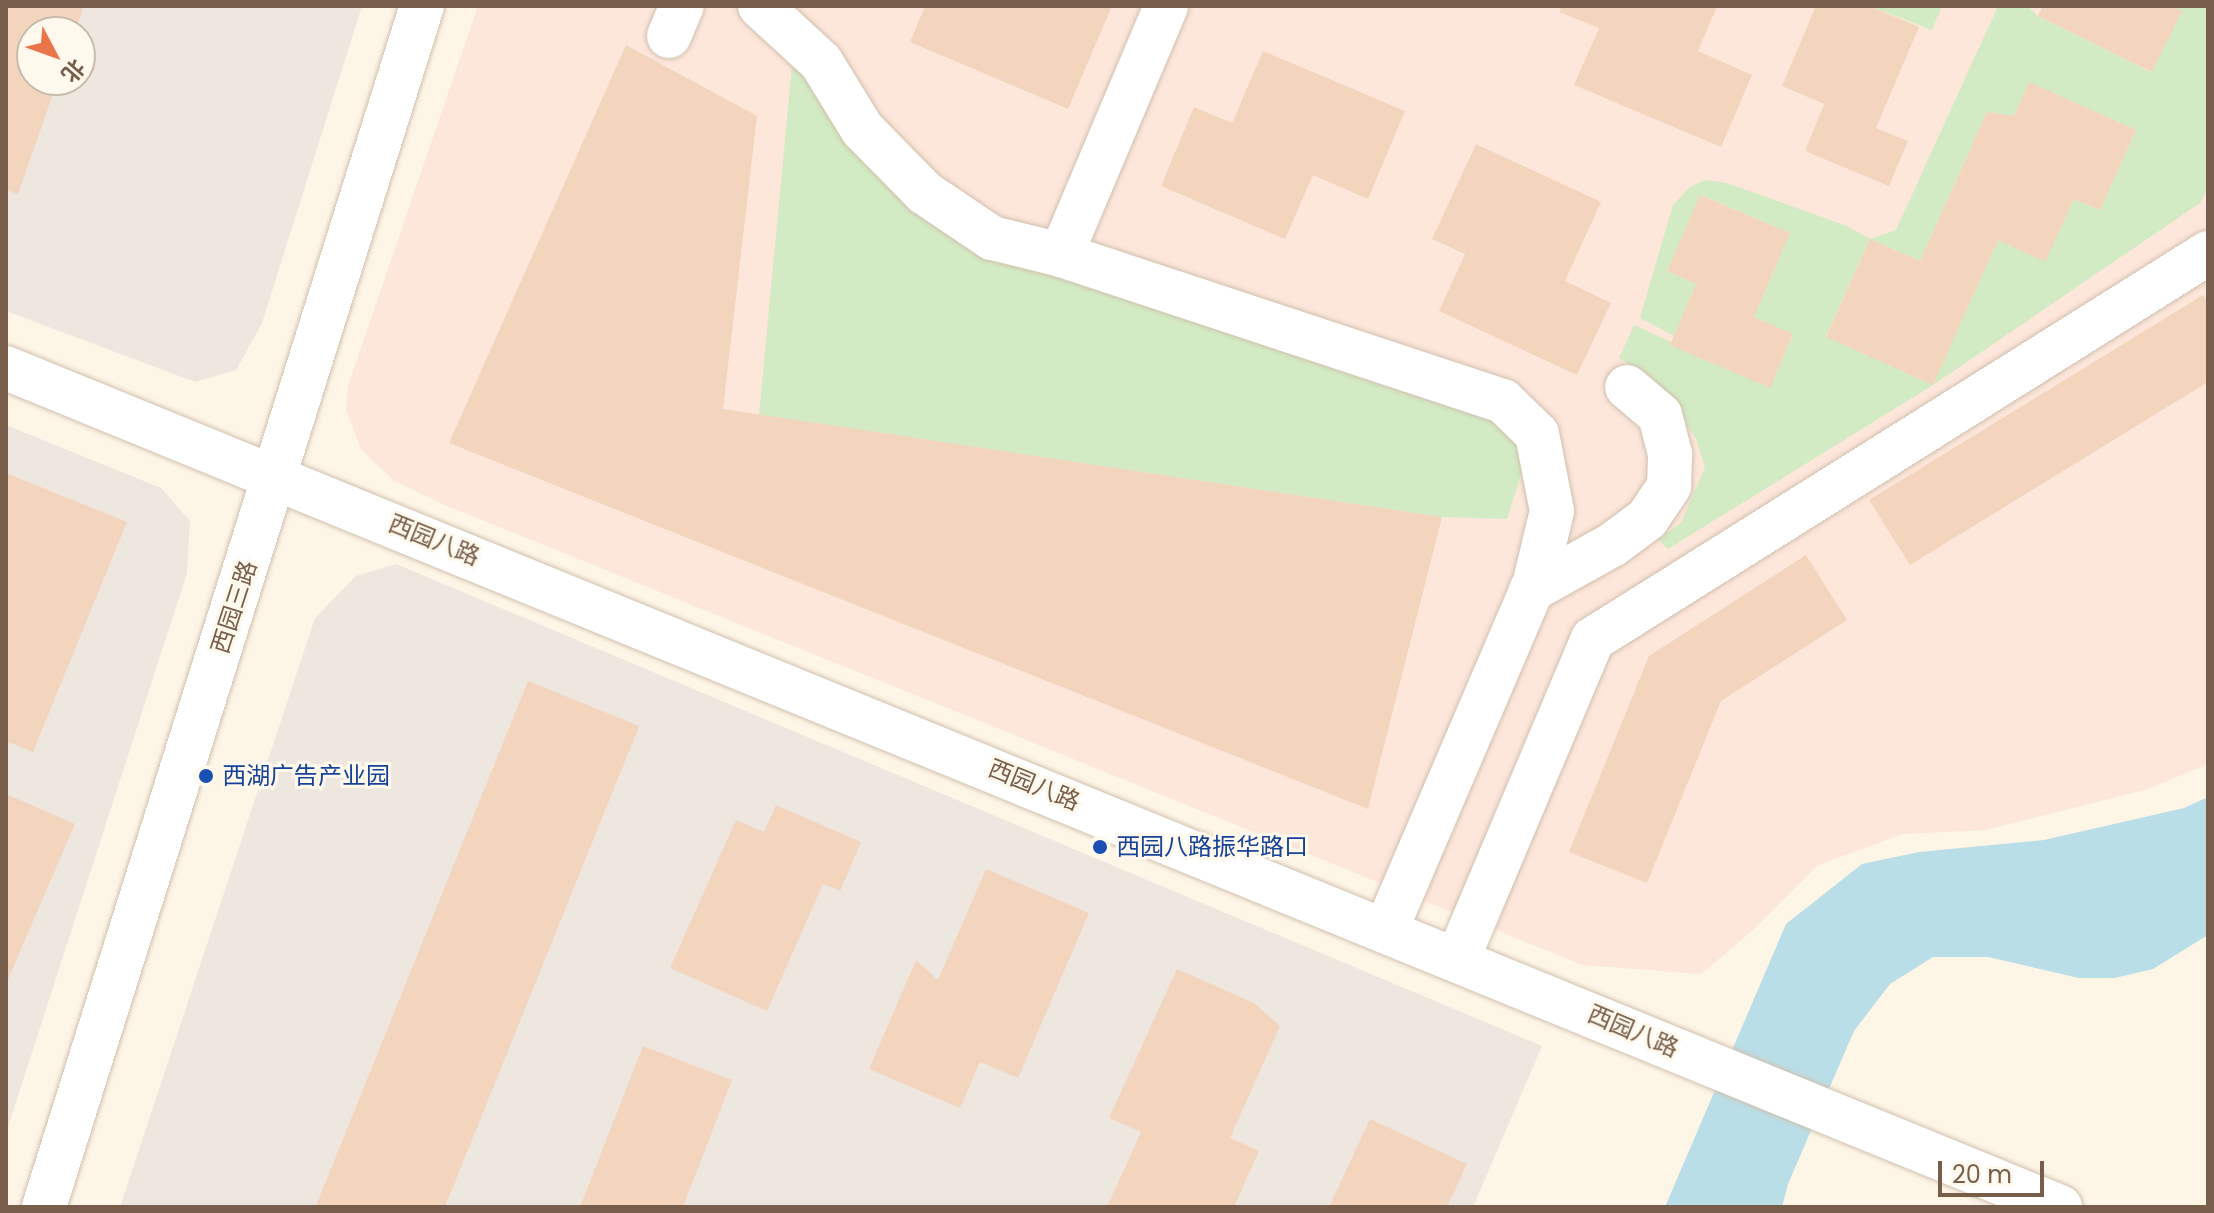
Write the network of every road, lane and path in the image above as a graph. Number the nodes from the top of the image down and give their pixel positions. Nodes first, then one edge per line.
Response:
1 (422, 6) edge
2 (760, 6) edge
3 (1166, 6) edge
4 (2208, 253) edge
5 (1061, 255) junction
6 (6, 368) edge
7 (1627, 387) dead end
8 (276, 476) junction
9 (1531, 590) junction
10 (1464, 706) dead end
11 (1430, 826) junction
12 (1386, 929) junction
13 (1458, 958) junction
14 (44, 1207) edge
15 (2060, 1207) edge

1 - 8 street, 西园三路
2 - 5 street
3 - 5 street
4 - 13 street
5 - 9 street
6 - 8 street, 西园八路
7 - 9 street
8 - 12 street, 西园八路
8 - 14 street, 西园三路
9 - 11 street
10 - 11 street
11 - 12 street
12 - 13 street, 西园八路
13 - 15 street, 西园八路

